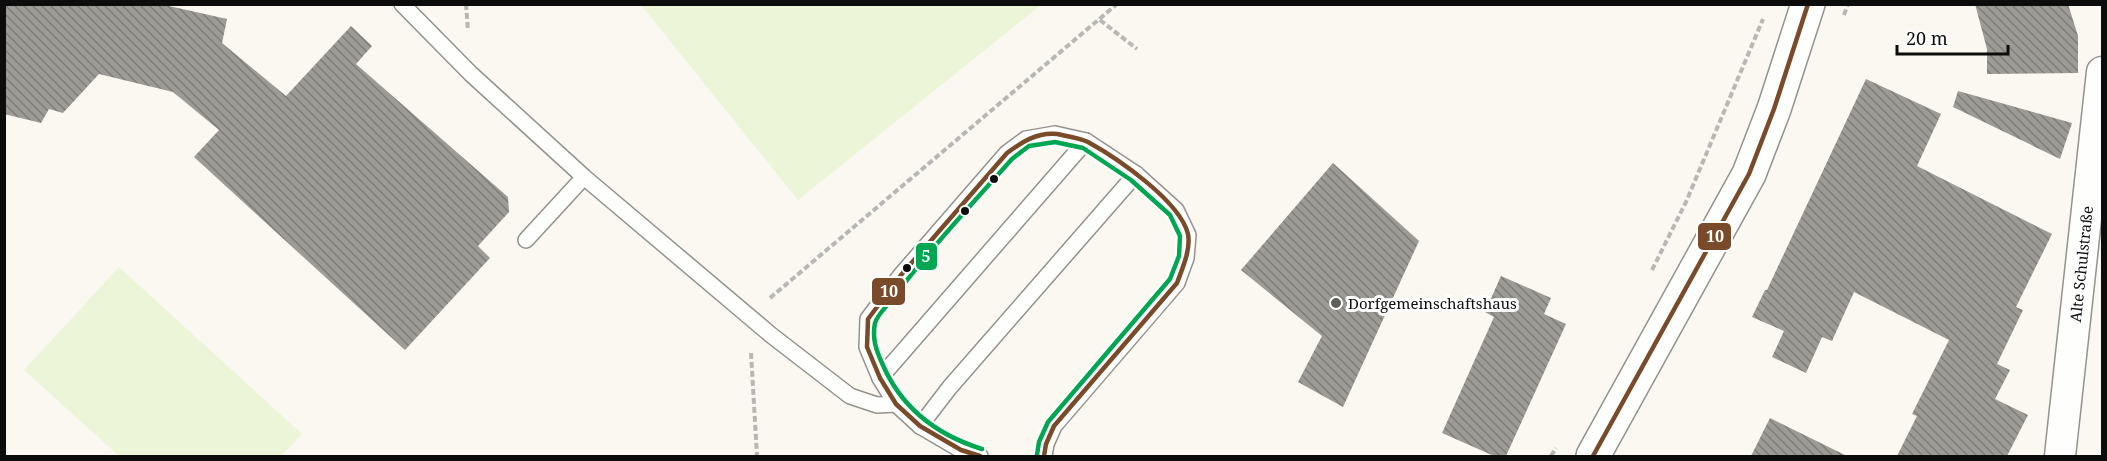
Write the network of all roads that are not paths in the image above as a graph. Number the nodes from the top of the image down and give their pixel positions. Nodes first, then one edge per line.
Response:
1 (402, 4) edge
2 (1808, 4) edge
3 (2103, 72) edge
4 (1086, 141) junction
5 (1136, 174) junction
6 (584, 177) junction
7 (526, 240) dead end
8 (880, 378) junction
9 (896, 404) junction
10 (920, 426) junction
11 (980, 456) edge
12 (1044, 456) edge
13 (1595, 456) edge
14 (2060, 456) edge

1 - 6 lane
2 - 13 street
3 - 14 street, Alte Schulstraße
4 - 5 lane
4 - 8 lane
4 - 8 lane
5 - 10 lane
5 - 12 lane
6 - 7 lane
6 - 9 lane
8 - 9 lane
9 - 10 lane
10 - 11 lane

